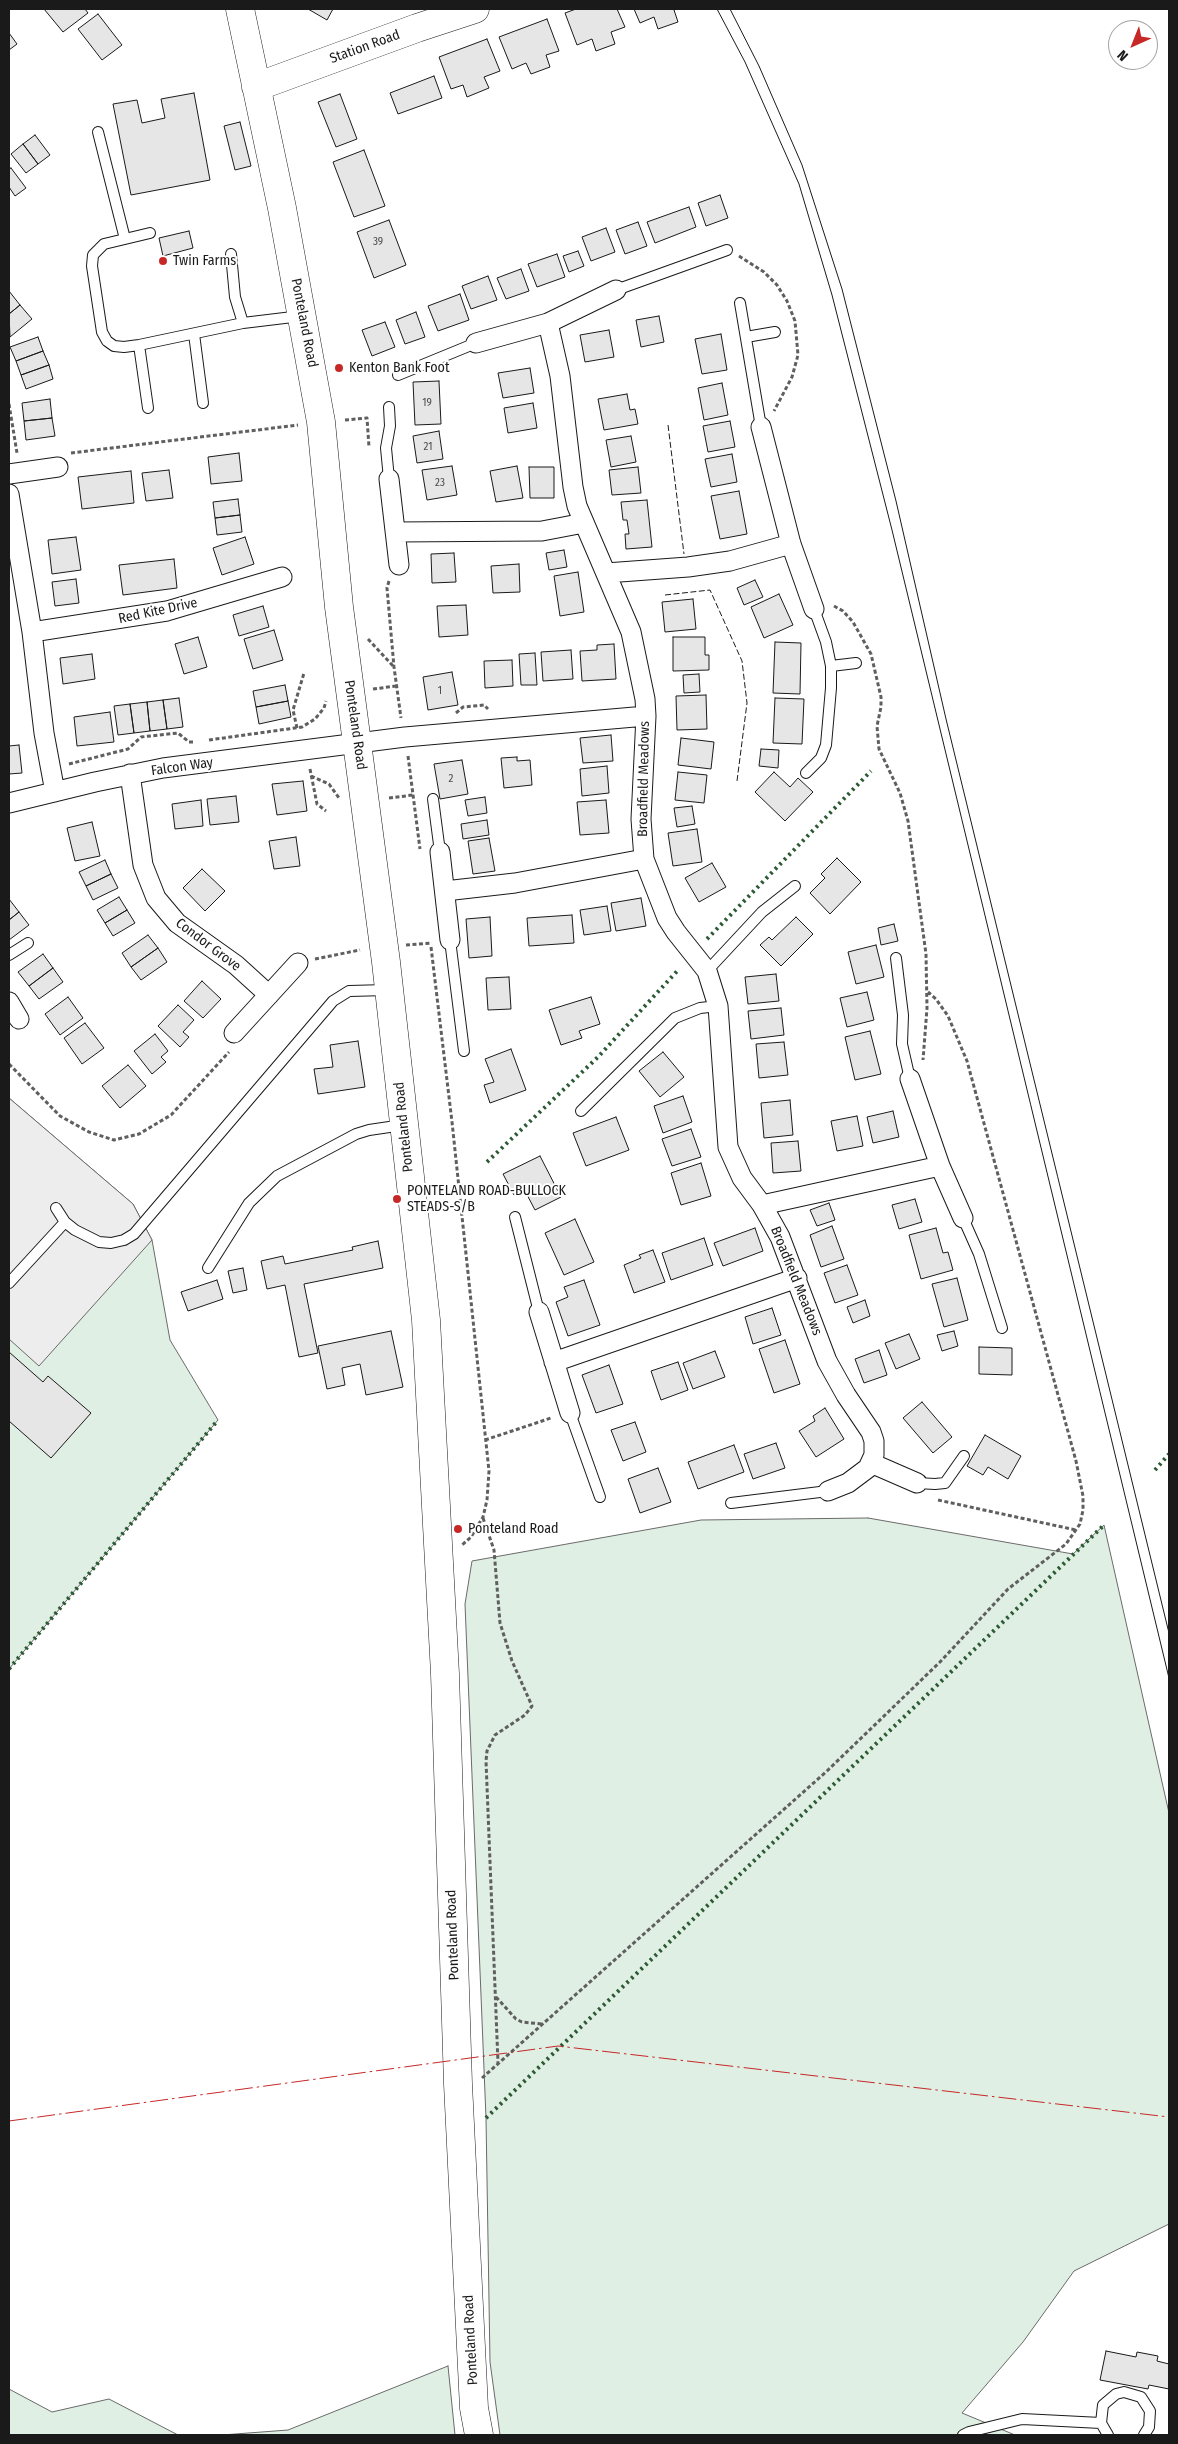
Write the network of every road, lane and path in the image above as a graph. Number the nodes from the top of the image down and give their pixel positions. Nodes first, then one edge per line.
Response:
1 (240, 9) edge
2 (475, 9) edge
3 (256, 87) junction
4 (98, 132) dead end
5 (150, 234) dead end
6 (125, 239) junction
7 (728, 250) dead end
8 (231, 254) dead end
9 (616, 290) joint
10 (740, 303) dead end
11 (302, 315) junction
12 (244, 323) junction
13 (548, 323) junction
14 (775, 332) dead end
15 (194, 334) junction
16 (746, 337) junction
17 (476, 343) joint
18 (138, 345) junction
19 (398, 375) dead end
20 (203, 403) dead end
21 (9, 404) edge
22 (389, 407) dead end
23 (148, 408) dead end
24 (312, 423) junction
25 (761, 427) joint
26 (369, 454) dead end
27 (19, 456) dead end
28 (62, 460) joint
29 (9, 474) edge
30 (389, 479) joint
31 (9, 494) edge
32 (584, 523) junction
33 (395, 532) junction
34 (791, 544) junction
35 (399, 565) joint
36 (606, 573) junction
37 (282, 577) dead end
38 (17, 591) edge
39 (814, 609) junction
40 (32, 632) junction
41 (856, 663) dead end
42 (831, 666) junction
43 (304, 673) dead end
44 (646, 716) junction
45 (402, 721) dead end
46 (297, 728) dead end
47 (357, 744) junction
48 (408, 754) dead end
49 (806, 773) dead end
50 (130, 774) junction
51 (311, 776) dead end
52 (55, 792) junction
53 (433, 799) dead end
54 (9, 803) edge
55 (326, 811) dead end
56 (440, 852) joint
57 (421, 856) dead end
58 (644, 859) junction
59 (795, 886) dead end
60 (445, 891) junction
61 (429, 933) dead end
62 (450, 940) joint
63 (28, 943) dead end
64 (370, 949) dead end
65 (9, 955) edge
66 (896, 958) dead end
67 (298, 963) joint
68 (707, 971) junction
69 (388, 990) junction
70 (928, 992) junction
71 (269, 994) junction
72 (9, 1002) edge
73 (718, 1006) junction
74 (19, 1019) dead end
75 (234, 1034) joint
76 (464, 1051) dead end
77 (9, 1064) edge
78 (910, 1079) junction
79 (581, 1112) dead end
80 (404, 1125) junction
81 (940, 1166) junction
82 (762, 1205) junction
83 (56, 1208) dead end
84 (515, 1217) dead end
85 (963, 1218) joint
86 (65, 1222) junction
87 (208, 1268) dead end
88 (796, 1278) junction
89 (9, 1283) edge
90 (539, 1312) joint
91 (1002, 1328) dead end
92 (554, 1362) junction
93 (561, 1415) junction
94 (485, 1440) junction
95 (964, 1456) dead end
96 (871, 1463) junction
97 (917, 1482) junction
98 (828, 1491) joint
99 (600, 1497) dead end
100 (731, 1503) dead end
101 (483, 1517) junction
102 (1076, 1530) junction
103 (439, 1564) junction
104 (496, 1997) junction
105 (542, 2024) junction
106 (498, 2063) junction
107 (458, 2084) junction
108 (1101, 2423) junction
109 (479, 2435) edge
110 (963, 2435) edge
111 (1108, 2435) edge
112 (1144, 2435) edge

1 - 3 main road, Ponteland Road
2 - 3 main road, Station Road
3 - 11 main road, Ponteland Road
4 - 6 lane
5 - 6 lane
6 - 18 lane
7 - 9 lane
8 - 12 lane
9 - 13 street
10 - 16 lane
11 - 12 lane
11 - 24 main road, Ponteland Road
12 - 15 lane
13 - 17 street
13 - 32 street, Broadfield Meadows
14 - 16 lane
15 - 18 lane
15 - 20 lane
16 - 25 lane
17 - 19 lane
18 - 23 lane
21 - 27 path
22 - 30 lane
24 - 26 path
24 - 28 path
24 - 47 main road, Ponteland Road
25 - 34 street
28 - 29 street
30 - 33 street
31 - 38 street
32 - 33 street
32 - 36 street, Broadfield Meadows
33 - 35 street
34 - 36 street
34 - 39 street
35 - 45 path
36 - 44 street, Broadfield Meadows
37 - 40 street, Red Kite Drive
38 - 40 street
39 - 42 lane
39 - 70 path
40 - 52 street
41 - 42 lane
42 - 49 lane
43 - 46 path
44 - 47 street, Falcon Way
44 - 58 street, Broadfield Meadows
47 - 50 street, Falcon Way
47 - 69 main road, Ponteland Road
48 - 57 path
50 - 52 street, Falcon Way
50 - 71 street, Condor Grove
51 - 55 path
52 - 54 street, Falcon Way
53 - 56 lane
56 - 60 street
58 - 60 street
58 - 68 street, Broadfield Meadows
59 - 68 lane
60 - 62 street
61 - 94 path
62 - 76 lane
63 - 65 lane
64 - 67 path
66 - 78 lane
67 - 71 street
68 - 73 street, Broadfield Meadows
69 - 80 main road, Ponteland Road
69 - 86 lane
70 - 78 path
70 - 102 path
71 - 75 street
72 - 74 street
73 - 79 lane
73 - 82 street, Broadfield Meadows
75 - 77 path
78 - 81 street
80 - 87 lane
80 - 103 main road, Ponteland Road
81 - 82 street
81 - 85 street
82 - 88 street, Broadfield Meadows
83 - 86 lane
84 - 90 lane
85 - 91 lane
86 - 89 lane
88 - 92 street
88 - 96 street, Broadfield Meadows
90 - 92 street
92 - 93 street
93 - 94 path
93 - 99 lane
94 - 101 path
95 - 97 lane
96 - 97 street
96 - 98 street
97 - 102 path
98 - 100 lane
101 - 103 path
101 - 104 path
102 - 105 path
103 - 107 main road, Ponteland Road
104 - 105 path
104 - 106 path
105 - 106 path
106 - 107 path
107 - 109 main road, Ponteland Road
108 - 110 lane
108 - 111 lane
108 - 112 lane

